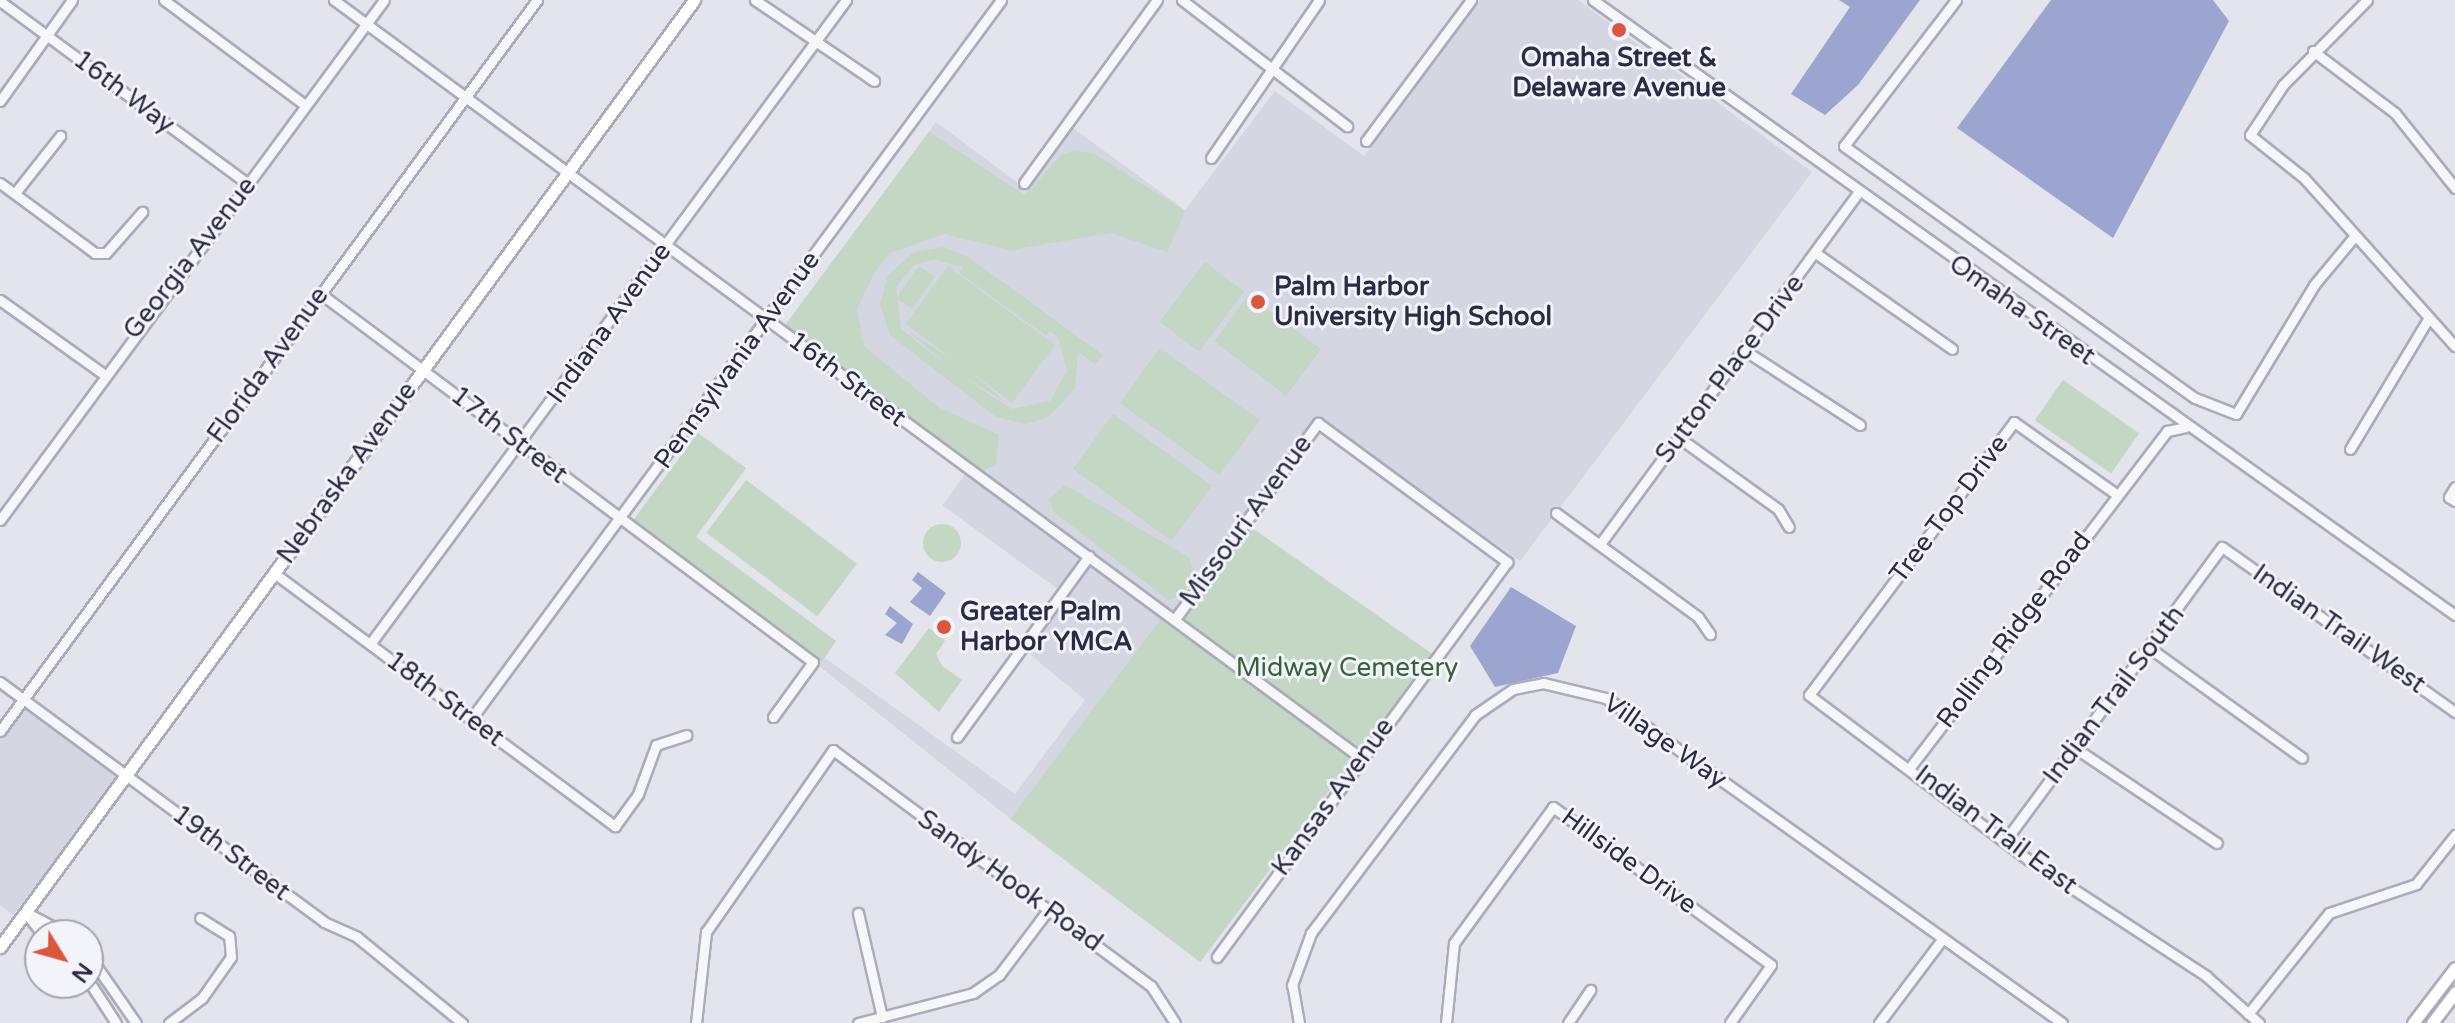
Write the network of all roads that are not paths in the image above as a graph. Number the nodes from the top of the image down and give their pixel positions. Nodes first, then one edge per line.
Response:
1 (72, 0) edge
2 (164, 0) edge
3 (334, 0) edge
4 (384, 0) edge
5 (537, 0) edge
6 (694, 0) edge
7 (755, 0) edge
8 (846, 0) edge
9 (1001, 0) edge
10 (1157, 0) edge
11 (1182, 0) edge
12 (1319, 0) edge
13 (1471, 0) edge
14 (1593, 0) edge
15 (1956, 0) edge
16 (2367, 0) edge
17 (0, 1) edge
18 (367, 24) junction
19 (47, 34) junction
20 (814, 44) junction
21 (2313, 51) junction
22 (1271, 68) junction
23 (874, 81) dead end
24 (465, 97) junction
25 (0, 101) edge
26 (305, 105) junction
27 (1347, 126) dead end
28 (60, 136) dead end
29 (1366, 141) dead end
30 (1211, 158) dead end
31 (567, 174) junction
32 (0, 183) edge
33 (1024, 183) dead end
34 (248, 184) junction
35 (2455, 188) edge
36 (15, 193) junction
37 (1858, 193) junction
38 (142, 212) dead end
39 (2353, 238) junction
40 (666, 246) junction
41 (1817, 254) junction
42 (321, 294) junction
43 (0, 300) edge
44 (766, 320) junction
45 (2427, 321) junction
46 (2455, 346) edge
47 (1952, 349) dead end
48 (1744, 350) junction
49 (423, 370) junction
50 (102, 373) junction
51 (1860, 425) dead end
52 (2186, 427) junction
53 (1678, 437) junction
54 (520, 445) junction
55 (2350, 449) dead end
56 (2455, 487) edge
57 (2116, 494) junction
58 (2455, 501) edge
59 (1556, 513) dead end
60 (0, 520) edge
61 (619, 520) junction
62 (1789, 527) dead end
63 (1600, 544) junction
64 (2222, 547) joint
65 (1089, 556) junction
66 (1507, 562) joint
67 (274, 573) junction
68 (2455, 615) edge
69 (1175, 619) junction
70 (1710, 634) dead end
71 (370, 644) junction
72 (2151, 649) junction
73 (0, 682) edge
74 (1809, 695) joint
75 (24, 699) junction
76 (2455, 712) edge
77 (773, 717) dead end
78 (471, 719) junction
79 (0, 731) edge
80 (686, 735) dead end
81 (957, 737) dead end
82 (2078, 750) junction
83 (1361, 758) junction
84 (2302, 758) dead end
85 (1911, 766) junction
86 (127, 773) junction
87 (2455, 835) edge
88 (2005, 841) junction
89 (2217, 843) dead end
90 (1048, 910) junction
91 (25, 912) junction
92 (858, 913) dead end
93 (200, 918) dead end
94 (30, 919) edge
95 (38, 919) edge
96 (1943, 938) junction
97 (0, 947) edge
98 (1217, 957) dead end
99 (2455, 968) edge
100 (104, 977) edge
101 (1590, 990) dead end
102 (2455, 992) edge
103 (100, 999) edge
104 (2248, 1014) junction
105 (882, 1017) junction
106 (116, 1023) edge
107 (136, 1023) edge
108 (169, 1023) edge
109 (462, 1023) edge
110 (696, 1023) edge
111 (858, 1023) edge
112 (1175, 1023) edge
113 (1299, 1023) edge
114 (1446, 1023) edge
115 (1568, 1023) edge
116 (1730, 1023) edge
117 (1879, 1023) edge
118 (2062, 1023) edge
119 (2259, 1023) edge
120 (2413, 1023) edge
121 (2432, 1023) edge

1 - 19 street
2 - 26 street
3 - 18 street, 16th Street
4 - 18 street, Georgia Avenue
5 - 24 street, Florida Avenue
6 - 31 main road, Nebraska Avenue
7 - 20 street
8 - 20 street, Indiana Avenue
9 - 44 street, Pennsylvania Avenue
10 - 33 street
11 - 22 street
12 - 22 street
13 - 29 street
14 - 37 street, Omaha Street
15 - 39 street
16 - 21 street
17 - 19 street, 16th Way
18 - 24 street, 16th Street
18 - 26 street, Georgia Avenue
19 - 25 street
19 - 34 street, 16th Way
20 - 23 street
20 - 40 street, Indiana Avenue
21 - 35 street
21 - 39 street
22 - 27 street
22 - 30 street
24 - 31 street, 16th Street
24 - 42 street, Florida Avenue
26 - 34 street, Georgia Avenue
28 - 36 street
31 - 40 street, 16th Street
31 - 49 main road, Nebraska Avenue
32 - 36 street
34 - 50 street, Georgia Avenue
36 - 38 street
37 - 41 street, Sutton Place Drive
37 - 52 street, Omaha Street
39 - 45 street
40 - 44 street, 16th Street
40 - 54 street, Indiana Avenue
41 - 47 street
41 - 48 street, Sutton Place Drive
42 - 49 street, 17th Street
42 - 75 street, Florida Avenue
43 - 50 street
44 - 61 street, Pennsylvania Avenue
44 - 65 street, 16th Street
45 - 46 street
45 - 55 street
48 - 51 street
48 - 53 street, Sutton Place Drive
49 - 54 street, 17th Street
49 - 67 main road, Nebraska Avenue
50 - 60 street, Georgia Avenue
52 - 57 street, Rolling Ridge Road
52 - 68 street, Omaha Street
53 - 62 street
53 - 63 street, Sutton Place Drive
54 - 61 street, 17th Street
54 - 71 street, Indiana Avenue
56 - 58 street
57 - 74 street, Tree Top Drive
57 - 85 street, Rolling Ridge Road
59 - 63 street
61 - 77 street, 17th Street
61 - 78 street, Pennsylvania Avenue
63 - 70 street
64 - 72 street, Indian Trail South
64 - 76 street, Indian Trail West
65 - 69 street, 16th Street
65 - 81 street
66 - 69 street, Missouri Avenue
66 - 83 street, Kansas Avenue
67 - 71 street, 18th Street
67 - 86 main road, Nebraska Avenue
69 - 83 street, 16th Street
71 - 78 street, 18th Street
72 - 82 street, Indian Trail South
72 - 84 street
73 - 75 street, 19th Street
74 - 85 street, Indian Trail East
75 - 79 street, Florida Avenue
75 - 86 street, 19th Street
78 - 80 street, 18th Street
82 - 88 street, Indian Trail South
82 - 89 street
83 - 98 street, Kansas Avenue
85 - 88 street, Indian Trail East
86 - 91 main road, Nebraska Avenue
86 - 109 street, 19th Street
87 - 104 street
88 - 104 street, Indian Trail East
90 - 105 street
90 - 110 street, Sandy Hook Road
90 - 112 street, Sandy Hook Road
91 - 94 street
91 - 95 street
91 - 97 main road, Nebraska Avenue
92 - 105 street
93 - 108 street
96 - 113 street, Village Way
96 - 117 street
96 - 118 street, Village Way
99 - 120 main road
100 - 107 street
101 - 115 street
102 - 121 main road
103 - 106 street
104 - 119 street, Indian Trail East
105 - 111 street
114 - 116 street, Hillside Drive

